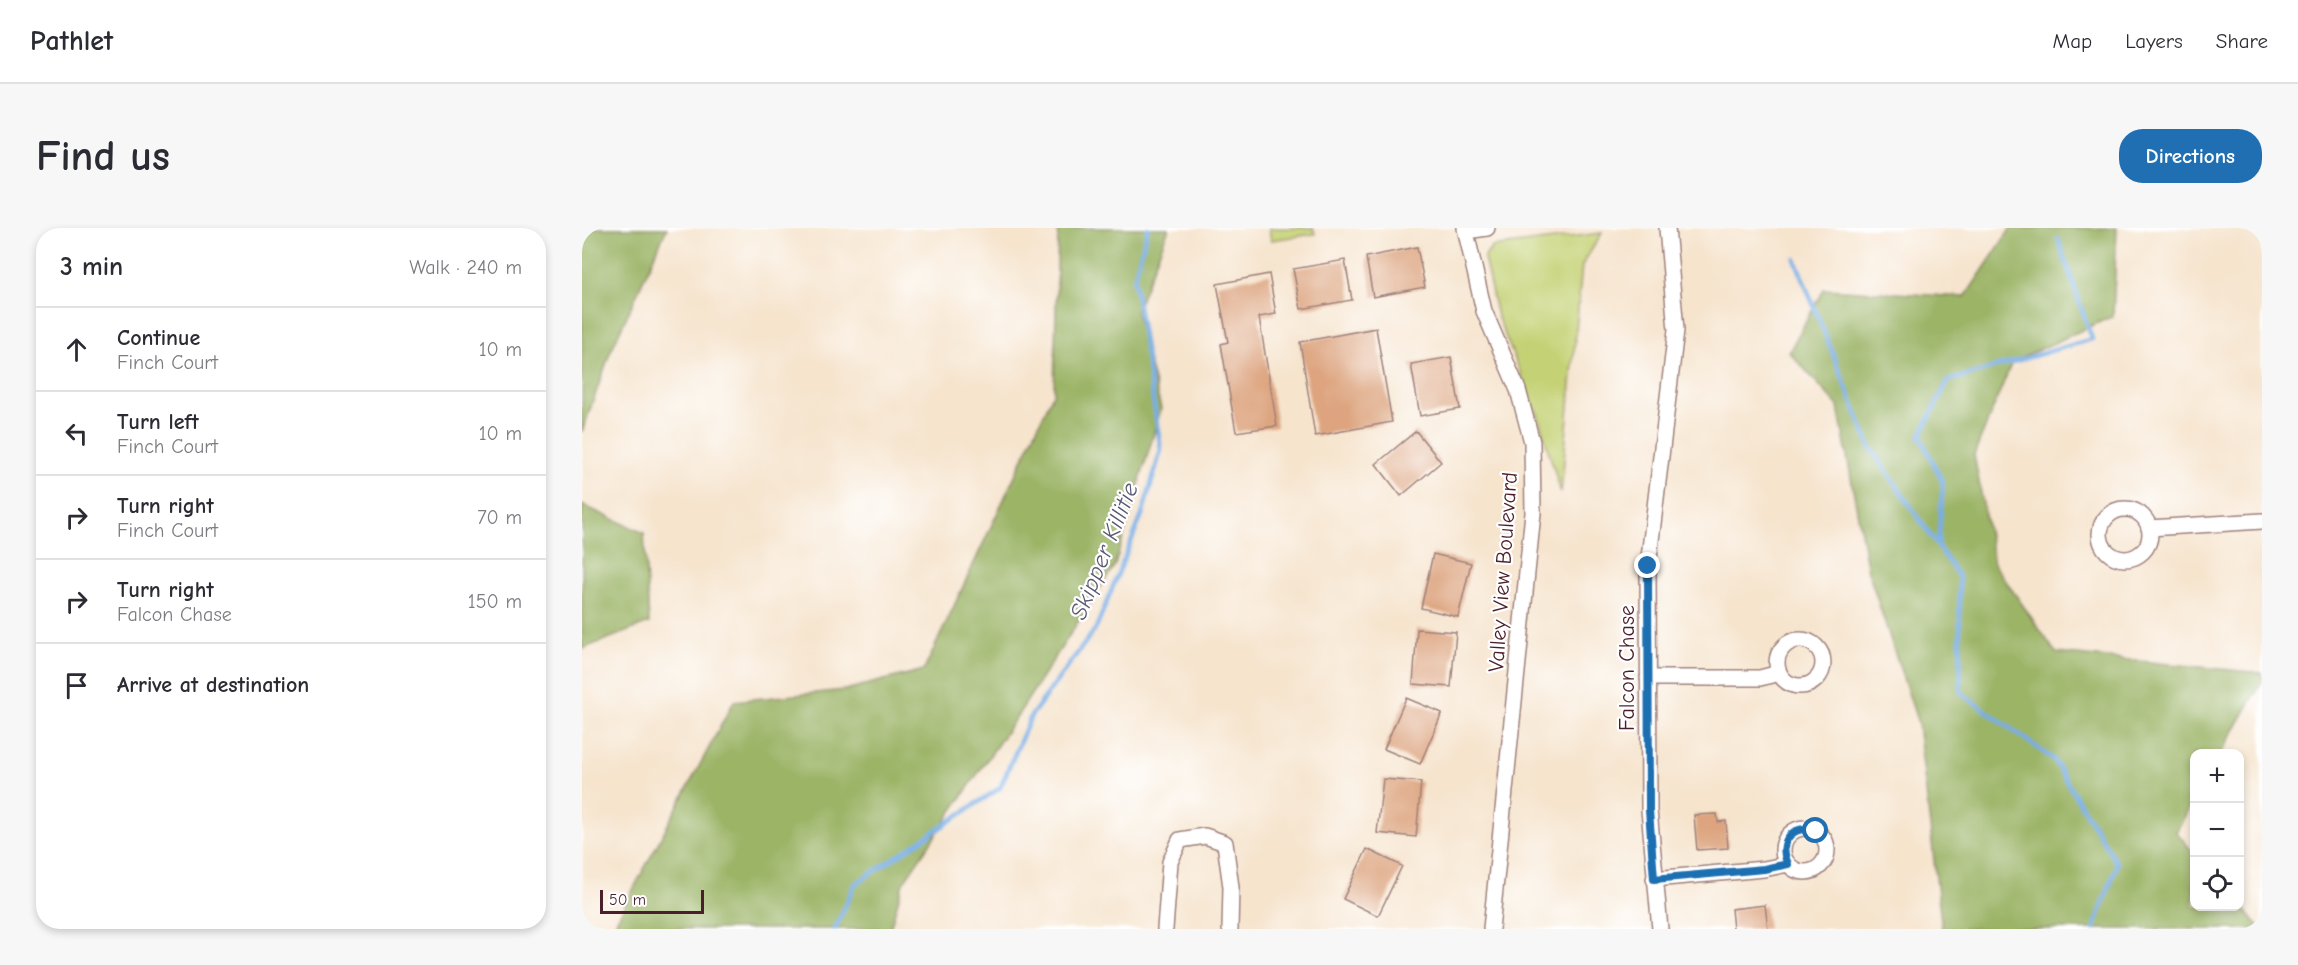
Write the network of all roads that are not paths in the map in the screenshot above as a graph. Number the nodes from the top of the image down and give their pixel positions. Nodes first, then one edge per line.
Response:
1 (1487, 228) edge
2 (1666, 228) edge
3 (1465, 229) edge
4 (2262, 521) edge
5 (2149, 528) dead end
6 (1779, 673) dead end
7 (1648, 678) junction
8 (1788, 864) dead end
9 (1654, 879) junction
10 (1165, 929) edge
11 (1230, 929) edge
12 (1491, 929) edge
13 (1660, 929) edge

1 - 3 street
2 - 7 street, Falcon Chase
3 - 12 street, Valley View Boulevard
4 - 5 street
6 - 7 street
7 - 9 street, Falcon Chase
8 - 9 street
9 - 13 street, Falcon Chase
10 - 11 street

